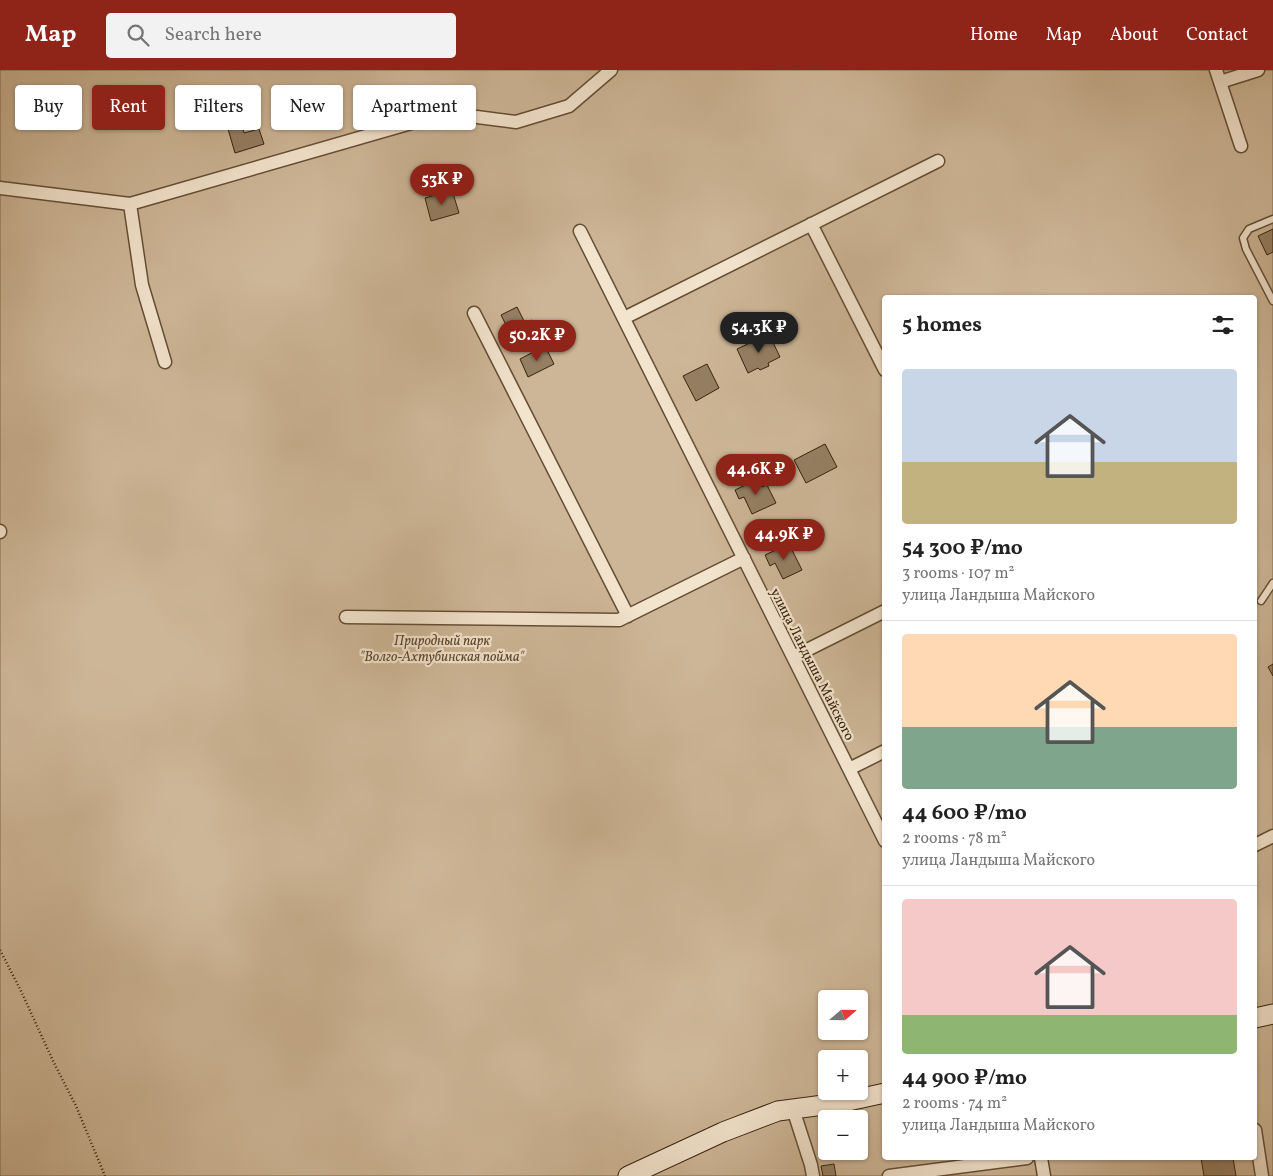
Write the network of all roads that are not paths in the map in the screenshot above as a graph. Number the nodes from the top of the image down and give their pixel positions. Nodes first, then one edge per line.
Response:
1 (611, 70) edge
2 (1258, 70) edge
3 (1218, 76) edge
4 (1241, 146) dead end
5 (938, 161) dead end
6 (0, 188) edge
7 (130, 204) junction
8 (1273, 219) edge
9 (811, 224) junction
10 (580, 231) dead end
11 (1273, 300) edge
12 (474, 313) dead end
13 (624, 318) junction
14 (165, 362) dead end
15 (882, 364) edge
16 (744, 558) junction
17 (1273, 583) edge
18 (1261, 602) dead end
19 (882, 612) edge
20 (628, 616) junction
21 (346, 617) dead end
22 (793, 657) junction
23 (882, 753) edge
24 (849, 770) junction
25 (882, 835) edge
26 (1273, 836) edge
27 (1257, 844) edge
28 (1273, 1014) edge
29 (1257, 1018) edge
30 (882, 1095) edge
31 (792, 1109) junction
32 (1257, 1143) edge
33 (1012, 1160) edge
34 (1041, 1160) edge
35 (628, 1176) edge
36 (813, 1176) edge
37 (889, 1176) edge
38 (1044, 1176) edge
39 (1262, 1176) edge

1 - 7 street
2 - 3 street
3 - 4 street
5 - 9 street
6 - 7 street
7 - 14 street
8 - 11 lane
9 - 13 street
9 - 15 street
10 - 13 street, улица Ландыша Майского
12 - 20 street
13 - 16 street, улица Ландыша Майского
16 - 20 street
16 - 22 street, улица Ландыша Майского
17 - 18 lane
19 - 22 street
20 - 21 street
22 - 24 street, улица Ландыша Майского
23 - 24 street
24 - 25 street, улица Ландыша Майского
26 - 27 street
28 - 29 street
30 - 31 street
31 - 35 street
31 - 36 street
32 - 39 street
33 - 37 street
34 - 38 street

